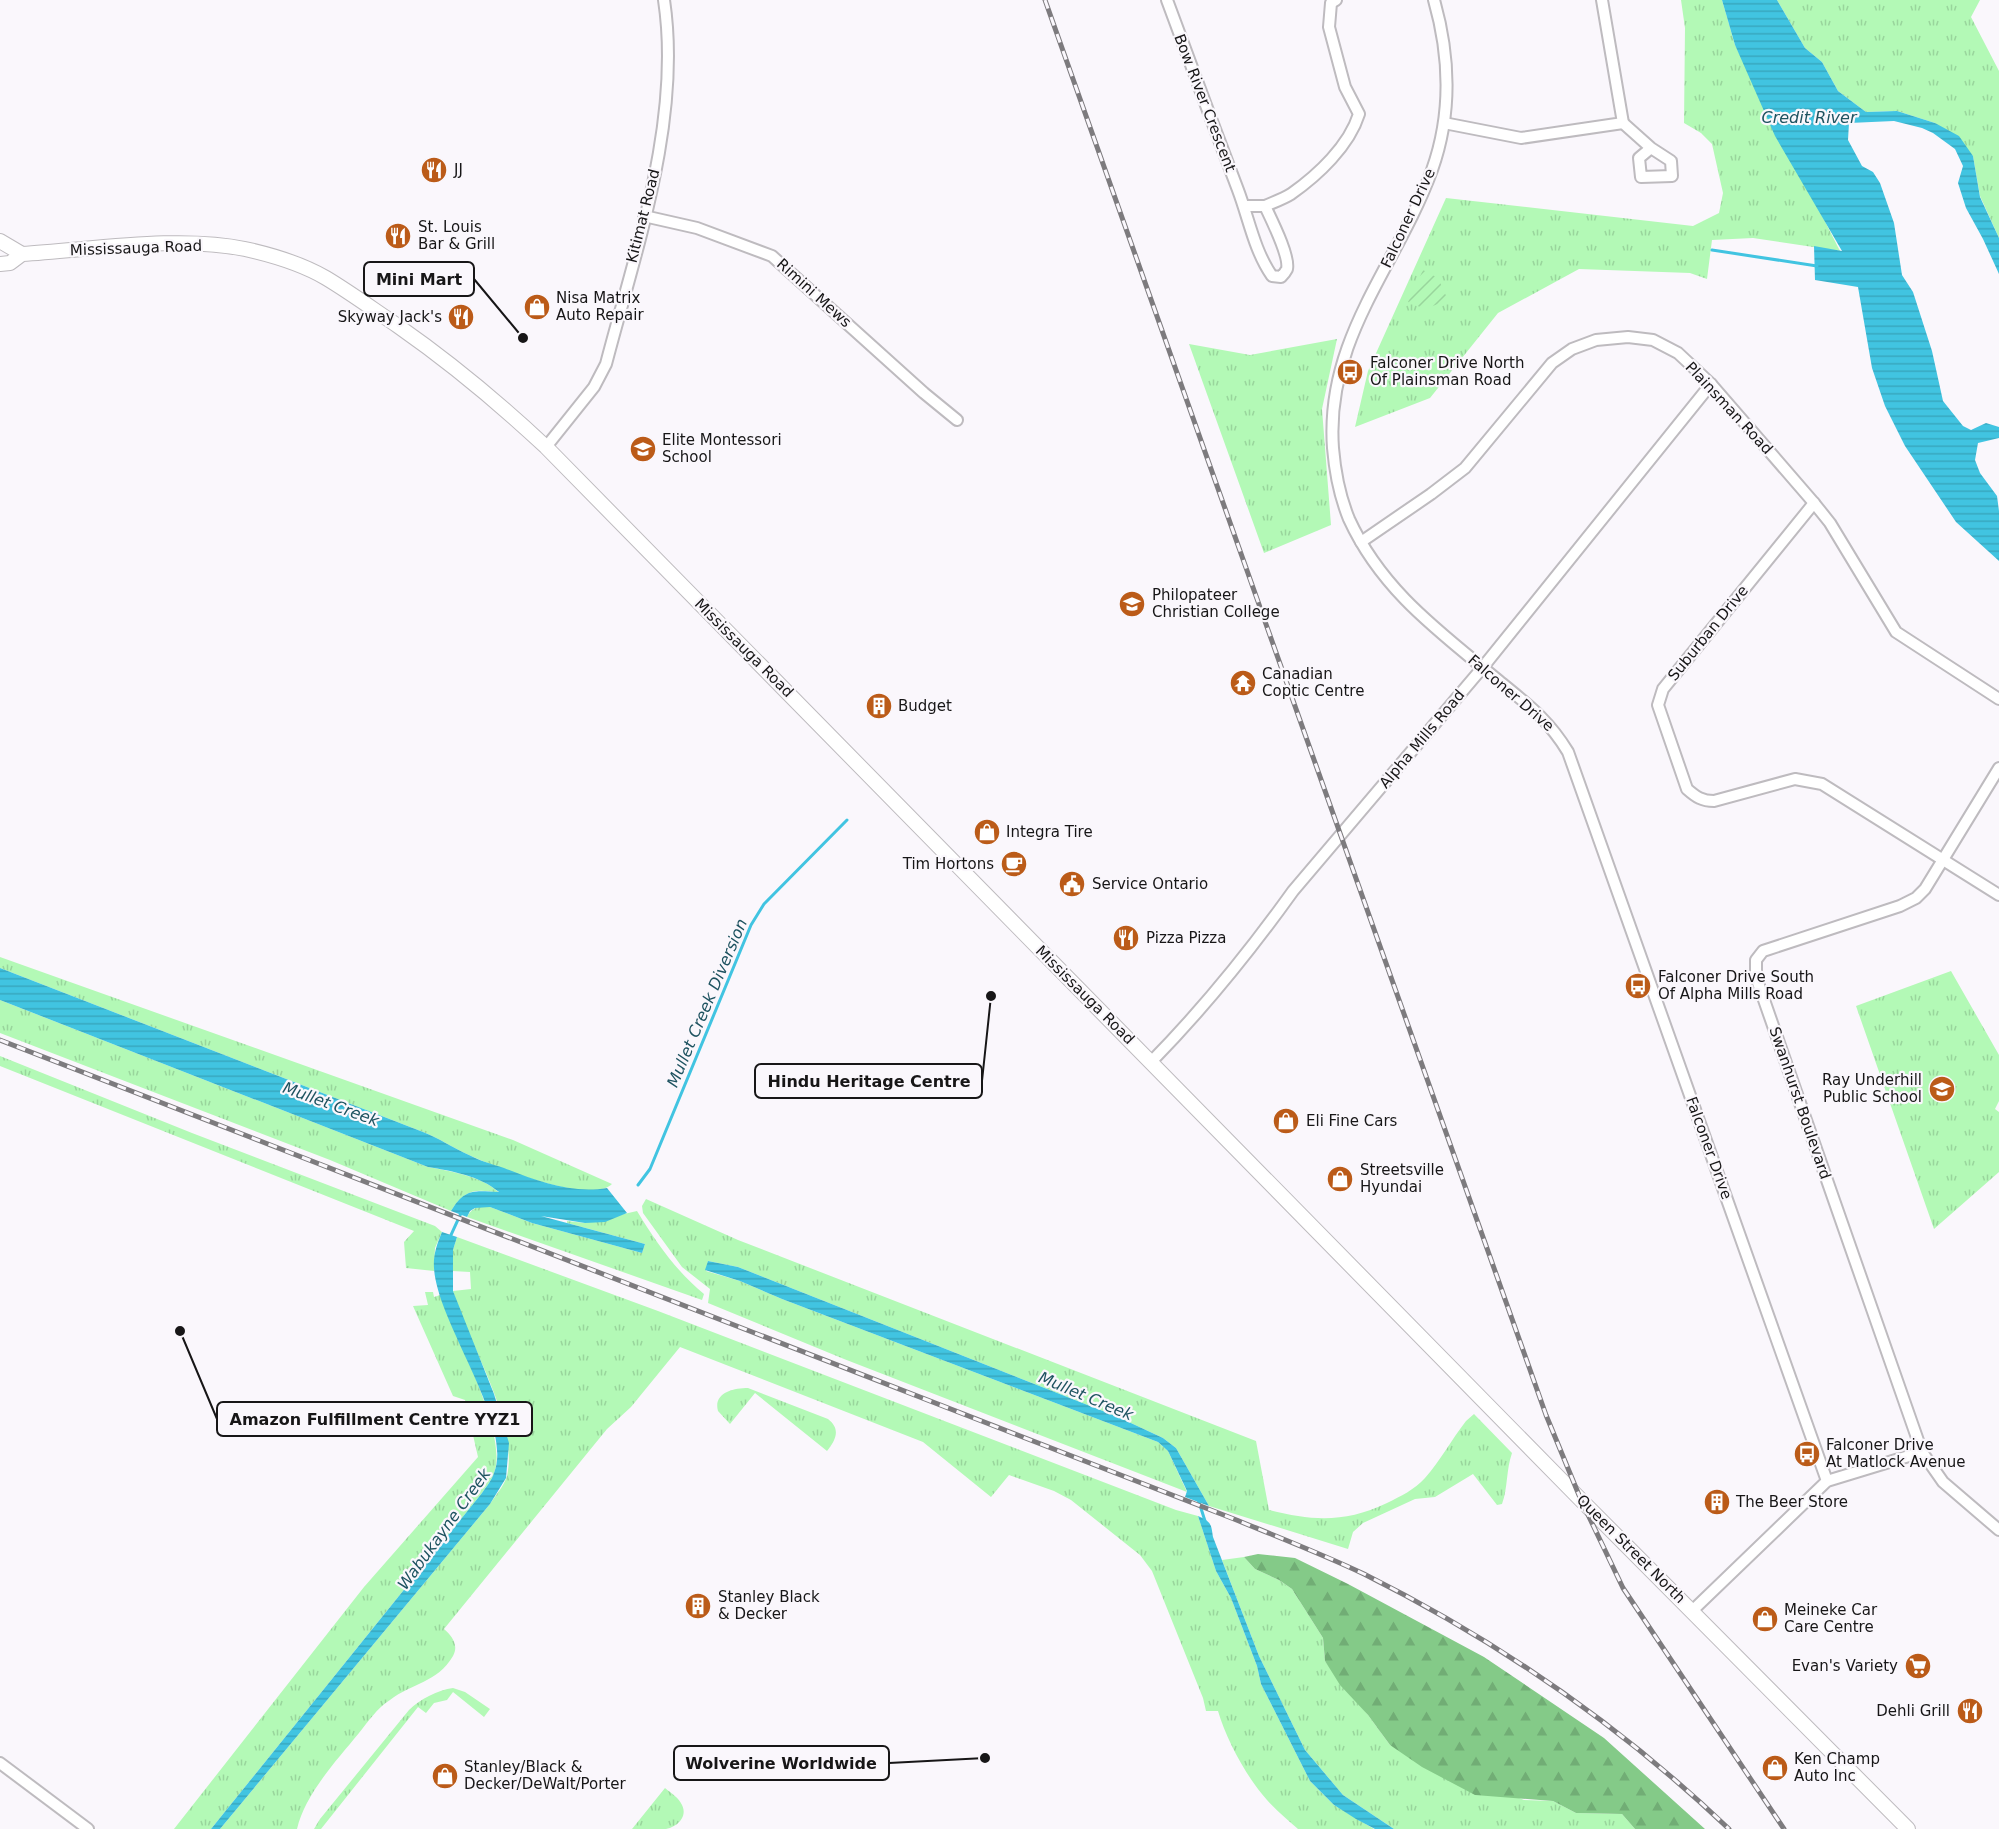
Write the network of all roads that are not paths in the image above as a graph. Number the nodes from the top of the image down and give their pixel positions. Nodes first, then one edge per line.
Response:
1 (664, 0) edge
2 (1167, 0) edge
3 (1336, 0) edge
4 (1434, 0) edge
5 (1602, 0) edge
6 (1444, 123) junction
7 (1623, 123) junction
8 (1651, 148) dead end
9 (1244, 206) junction
10 (1265, 206) junction
11 (644, 216) junction
12 (3, 244) edge
13 (22, 254) junction
14 (0, 264) edge
15 (1711, 384) junction
16 (957, 420) dead end
17 (546, 447) junction
18 (1814, 503) junction
19 (1361, 542) junction
20 (1482, 667) junction
21 (1999, 699) edge
22 (1999, 768) edge
23 (1944, 860) junction
24 (1999, 896) edge
25 (1151, 1062) junction
26 (1354, 1269) joint
27 (1922, 1452) junction
28 (1827, 1481) junction
29 (1999, 1530) edge
30 (1692, 1611) junction
31 (0, 1763) edge
32 (88, 1829) edge
33 (1908, 1829) edge

1 - 11 street, Kitimat Road
2 - 9 street, Bow River Crescent
3 - 10 street
4 - 6 street, Falconer Drive
5 - 7 street
6 - 7 street
6 - 19 street, Falconer Drive
7 - 8 street
9 - 10 street
9 - 10 street, Bow River Crescent
11 - 16 street, Rimini Mews
11 - 17 street, Kitimat Road
12 - 13 main road
13 - 14 main road, Mississauga Road
13 - 17 main road, Mississauga Road
15 - 18 street, Plainsman Road
15 - 19 street, Plainsman Road
15 - 20 street, Alpha Mills Road
17 - 25 main road, Mississauga Road
18 - 21 street, Plainsman Road
18 - 23 street, Suburban Drive
19 - 20 street, Falconer Drive
20 - 25 street, Alpha Mills Road
20 - 28 street, Falconer Drive
22 - 23 street
23 - 24 street, Suburban Drive
23 - 27 street, Swanhurst Boulevard
25 - 26 main road, Mississauga Road
26 - 30 main road, Queen Street North
27 - 28 street
27 - 29 street, Swanhurst Boulevard
28 - 30 street
30 - 33 main road, Queen Street North
31 - 32 street

